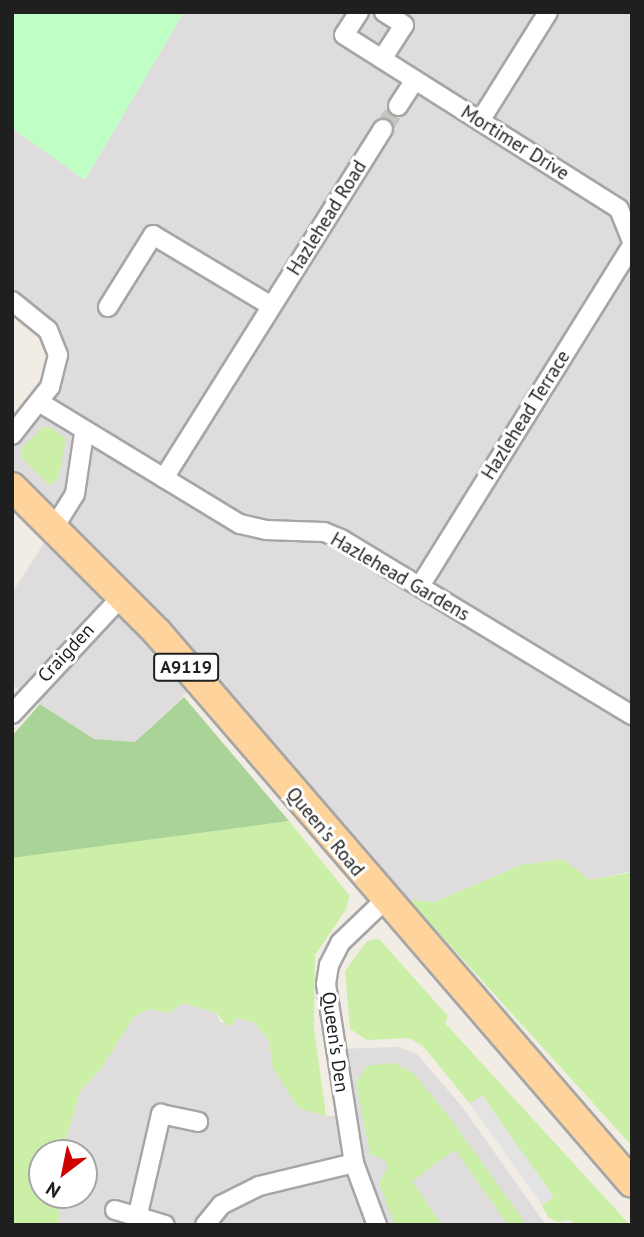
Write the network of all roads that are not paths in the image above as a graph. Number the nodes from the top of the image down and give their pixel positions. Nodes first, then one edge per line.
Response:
1 (359, 12) edge
2 (384, 12) edge
3 (548, 12) edge
4 (382, 59) junction
5 (415, 80) junction
6 (398, 106) tunnel mouth
7 (480, 121) junction
8 (383, 129) tunnel mouth
9 (632, 243) edge
10 (12, 301) edge
11 (271, 306) junction
12 (108, 307) dead end
13 (38, 402) junction
14 (84, 433) junction
15 (12, 435) edge
16 (164, 478) junction
17 (12, 487) edge
18 (55, 526) junction
19 (420, 586) junction
20 (123, 595) junction
21 (12, 715) edge
22 (632, 715) edge
23 (384, 901) junction
24 (198, 1122) dead end
25 (354, 1163) junction
26 (632, 1183) edge
27 (116, 1210) dead end
28 (138, 1214) junction
29 (165, 1225) edge
30 (205, 1225) edge
31 (377, 1225) edge

1 - 4 street, Mortimer Drive
2 - 4 street
3 - 7 street
4 - 5 street, Mortimer Drive
5 - 6 street
5 - 7 street, Mortimer Drive
7 - 9 street, Mortimer Drive
8 - 11 street, Hazlehead Road
9 - 19 street, Hazlehead Terrace
10 - 13 street
11 - 12 street
11 - 16 street, Hazlehead Road
13 - 14 street, Hazlehead Gardens
13 - 15 street
14 - 16 street, Hazlehead Gardens
14 - 18 street
16 - 19 street, Hazlehead Gardens
17 - 18 main road, Queen's Road / A9119
18 - 20 main road, Queen's Road / A9119
19 - 22 street, Hazlehead Gardens
20 - 21 street, Craigden
20 - 23 main road, Queen's Road / A9119
23 - 25 street, Queen's Den
23 - 26 main road, Queen's Road / A9119
24 - 28 street
25 - 30 street
25 - 31 street, Queen's Den
27 - 28 street
28 - 29 street

